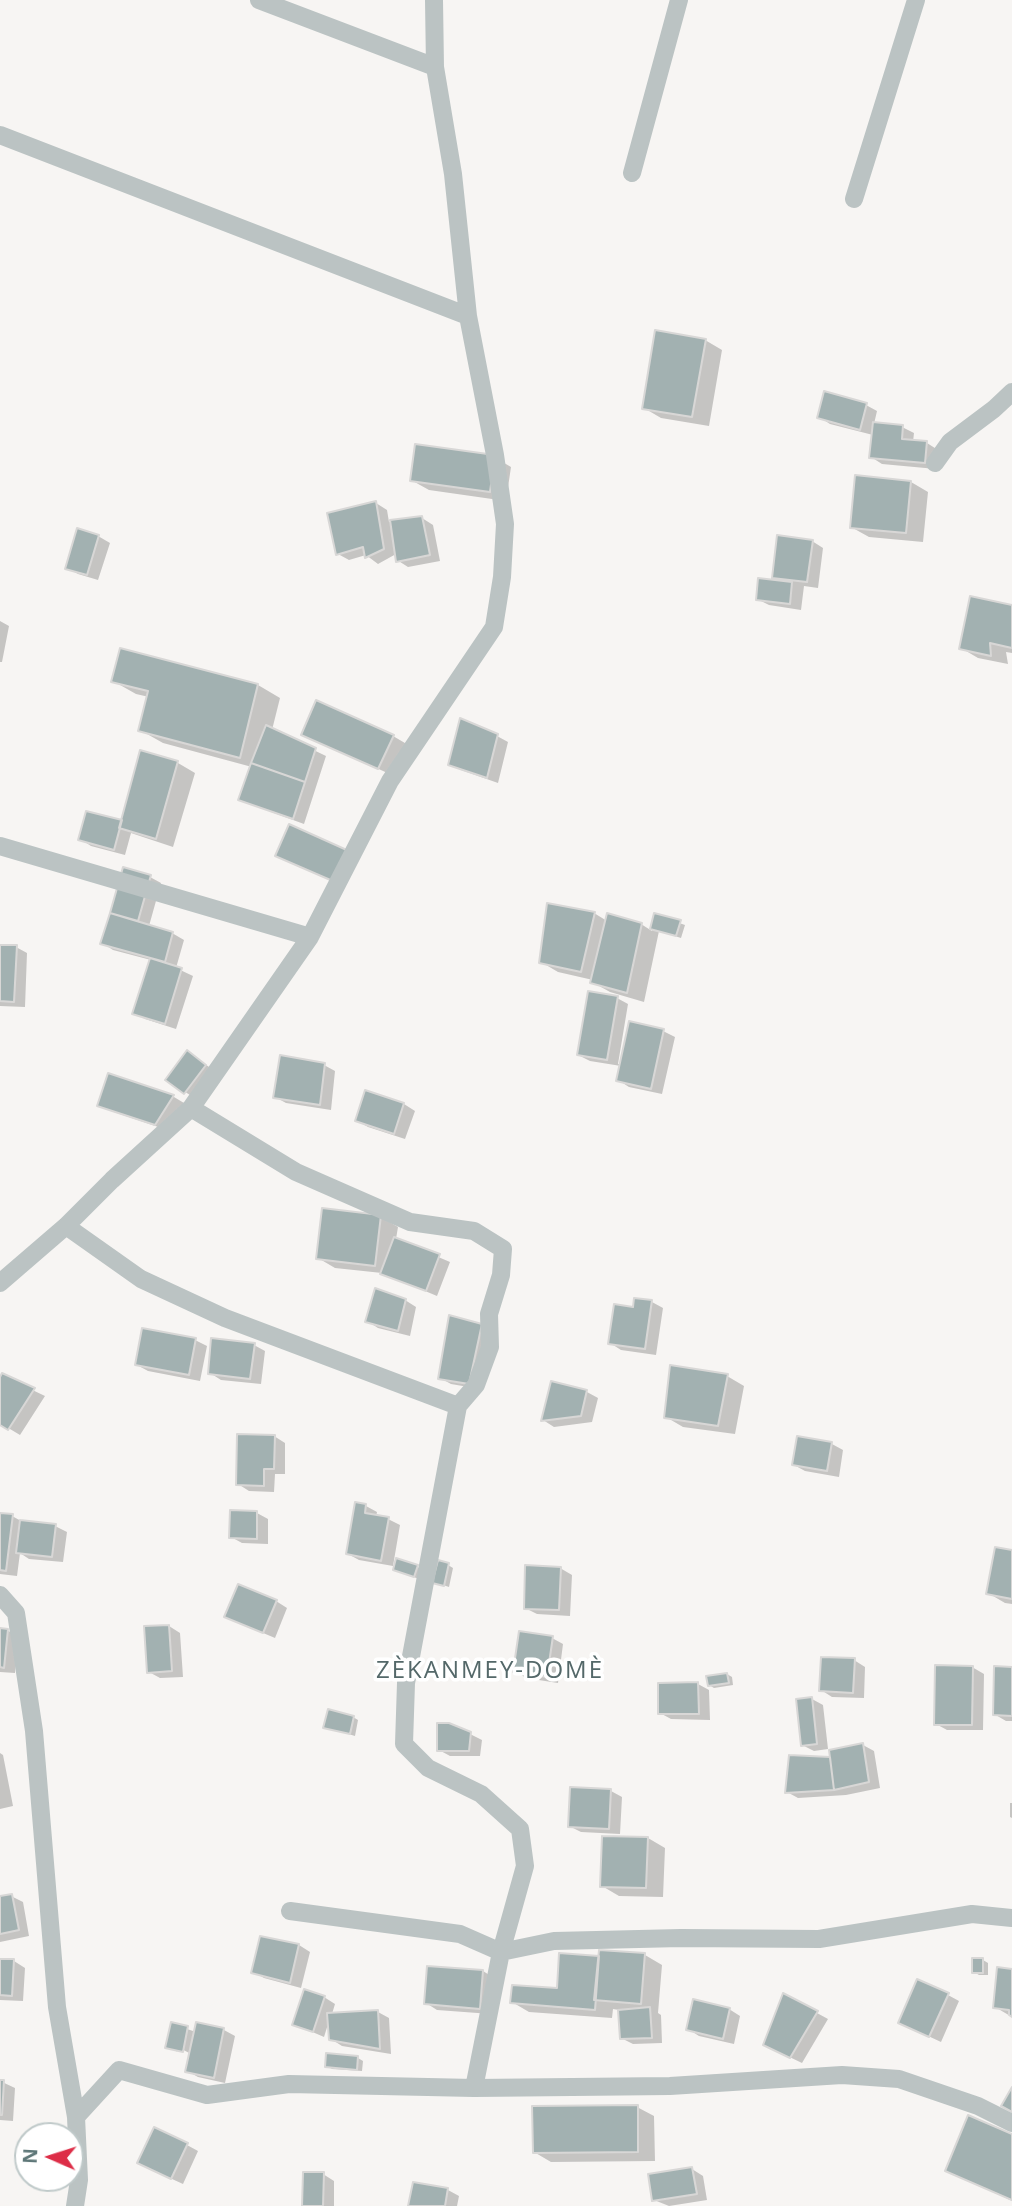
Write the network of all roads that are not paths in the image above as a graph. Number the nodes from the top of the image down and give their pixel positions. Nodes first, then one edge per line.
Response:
1 (259, 0) edge
2 (434, 0) edge
3 (679, 0) edge
4 (916, 0) edge
5 (435, 68) junction
6 (0, 135) edge
7 (632, 173) dead end
8 (854, 199) dead end
9 (468, 317) junction
10 (1012, 392) edge
11 (935, 463) dead end
12 (0, 846) edge
13 (310, 937) junction
14 (191, 1108) junction
15 (66, 1226) junction
16 (0, 1283) edge
17 (458, 1406) junction
18 (0, 1594) edge
19 (290, 1910) dead end
20 (1012, 1918) edge
21 (502, 1952) junction
22 (474, 2088) junction
23 (76, 2117) junction
24 (1012, 2123) edge
25 (75, 2206) edge

1 - 5 street
2 - 5 street
3 - 7 street
4 - 8 street
5 - 9 street
6 - 9 street
9 - 13 street
10 - 11 street
12 - 13 street
13 - 14 street
14 - 15 street
14 - 17 street
15 - 16 street
15 - 17 street
17 - 21 street
18 - 23 street
19 - 21 street
20 - 21 street
21 - 22 street
22 - 23 street
22 - 24 street
23 - 25 street

